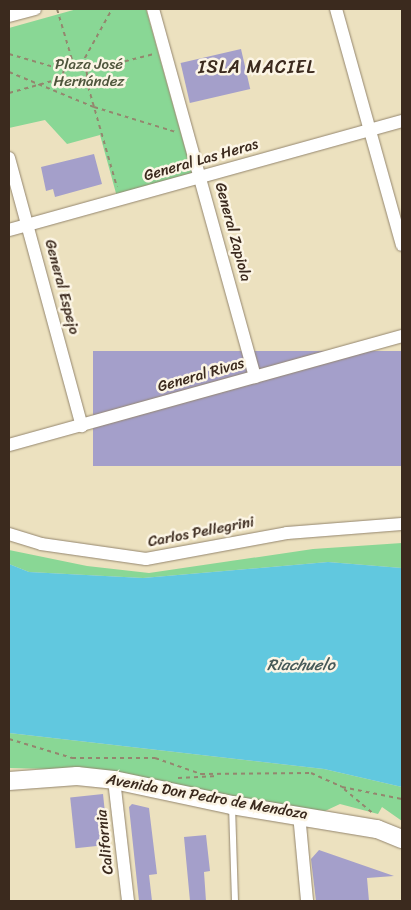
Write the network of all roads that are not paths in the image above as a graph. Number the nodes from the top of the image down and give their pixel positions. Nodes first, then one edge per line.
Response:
1 (35, 9) edge
2 (153, 9) edge
3 (336, 9) edge
4 (9, 16) edge
5 (402, 121) edge
6 (370, 130) junction
7 (9, 158) edge
8 (201, 176) junction
9 (28, 224) junction
10 (9, 230) edge
11 (402, 245) edge
12 (402, 336) edge
13 (255, 377) junction
14 (82, 426) junction
15 (9, 445) edge
16 (402, 524) edge
17 (9, 534) edge
18 (114, 780) junction
19 (9, 781) edge
20 (232, 805) junction
21 (300, 814) junction
22 (402, 839) edge
23 (128, 901) edge
24 (235, 901) edge
25 (307, 901) edge

1 - 4 street
2 - 8 street, General Zapiola
3 - 6 street
5 - 6 street, General Las Heras
6 - 8 street, General Las Heras
6 - 11 street
7 - 9 street, General Espejo
8 - 9 street, General Las Heras
8 - 13 street, General Zapiola
9 - 10 street, General Las Heras
9 - 14 street, General Espejo
12 - 13 street, General Rivas
13 - 14 street, General Rivas
14 - 15 street, General Rivas
16 - 17 street, Carlos Pellegrini
18 - 19 main road, Avenida Don Pedro de Mendoza
18 - 20 main road, Avenida Don Pedro de Mendoza
18 - 23 street, California
20 - 21 main road, Avenida Don Pedro de Mendoza
20 - 24 lane
21 - 22 main road, Avenida Don Pedro de Mendoza
21 - 25 street

